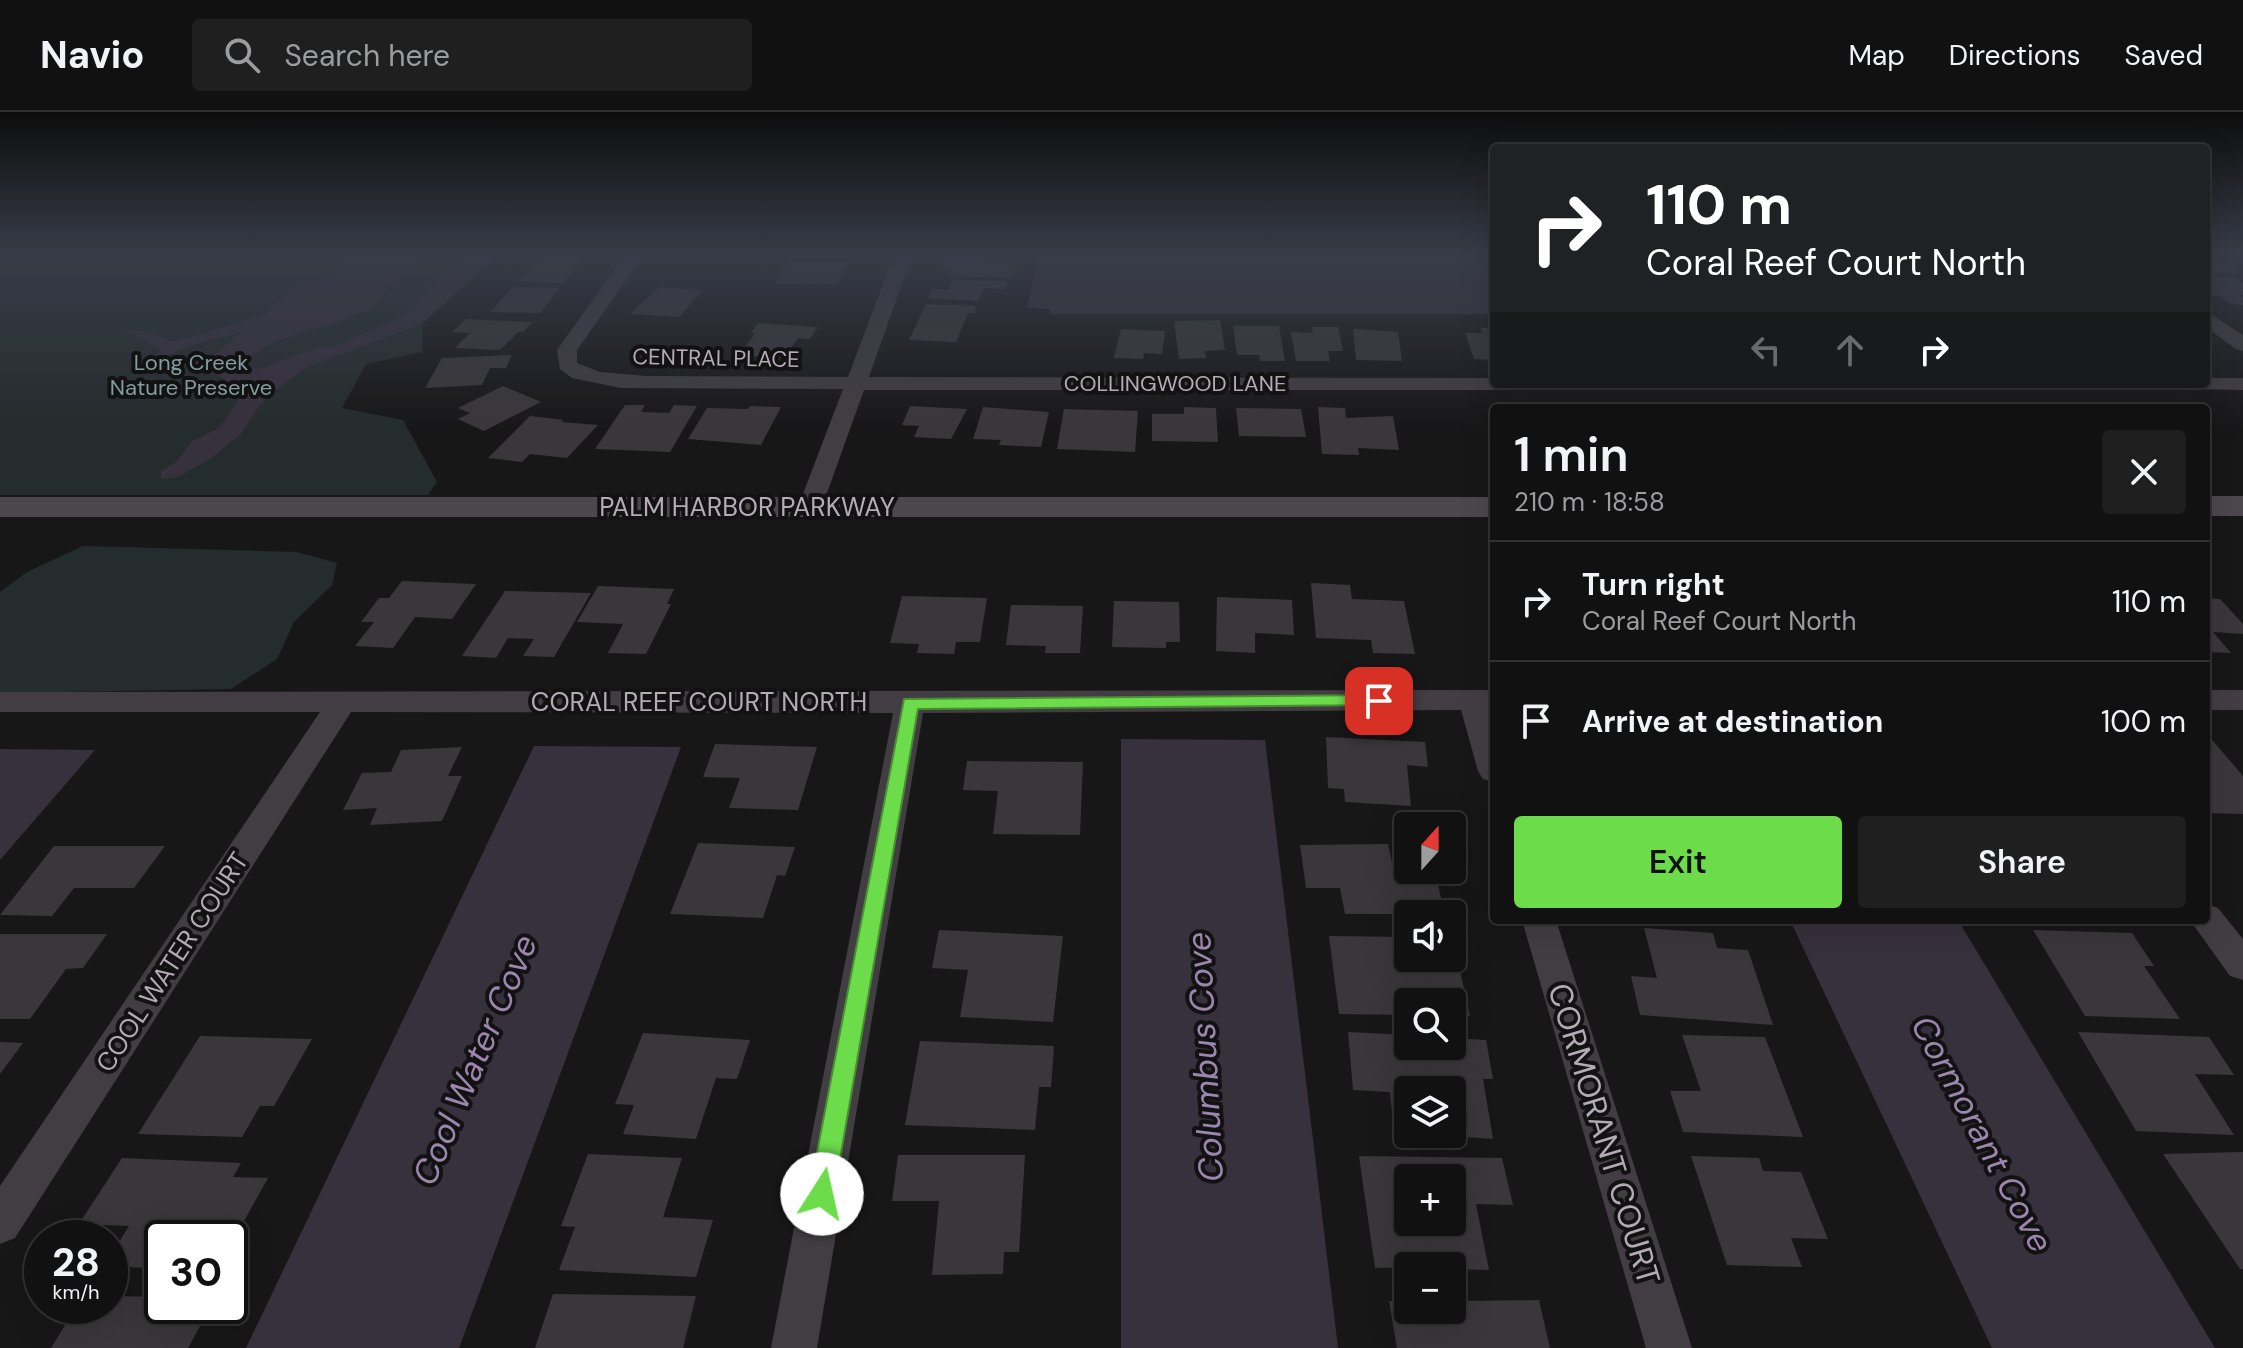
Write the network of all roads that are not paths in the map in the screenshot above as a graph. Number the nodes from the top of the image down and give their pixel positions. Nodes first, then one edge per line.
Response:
1 (593, 313) edge
2 (881, 313) edge
3 (2210, 320) edge
4 (2243, 345) edge
5 (855, 383) junction
6 (1490, 384) edge
7 (2210, 384) edge
8 (2243, 384) edge
9 (2210, 506) edge
10 (2243, 506) edge
11 (0, 507) edge
12 (810, 507) junction
13 (1490, 507) edge
14 (1483, 700) edge
15 (2210, 700) edge
16 (2243, 700) edge
17 (343, 701) junction
18 (0, 702) edge
19 (910, 703) junction
20 (1490, 745) edge
21 (2210, 923) edge
22 (1540, 924) edge
23 (2243, 965) edge
24 (0, 1223) edge
25 (794, 1348) edge
26 (1669, 1348) edge

1 - 5 street, CENTRAL PLACE
2 - 5 street
3 - 4 street
5 - 6 street, COLLINGWOOD LANE
5 - 12 street
7 - 8 street
9 - 10 street
11 - 12 street, PALM HARBOR PARKWAY
12 - 13 street, PALM HARBOR PARKWAY
14 - 19 street, CORAL REEF COURT NORTH
14 - 20 street
15 - 16 street
17 - 18 street, CORAL REEF COURT NORTH
17 - 19 street, CORAL REEF COURT NORTH
17 - 24 street, COOL WATER COURT
19 - 25 street
21 - 23 street
22 - 26 street, CORMORANT COURT

